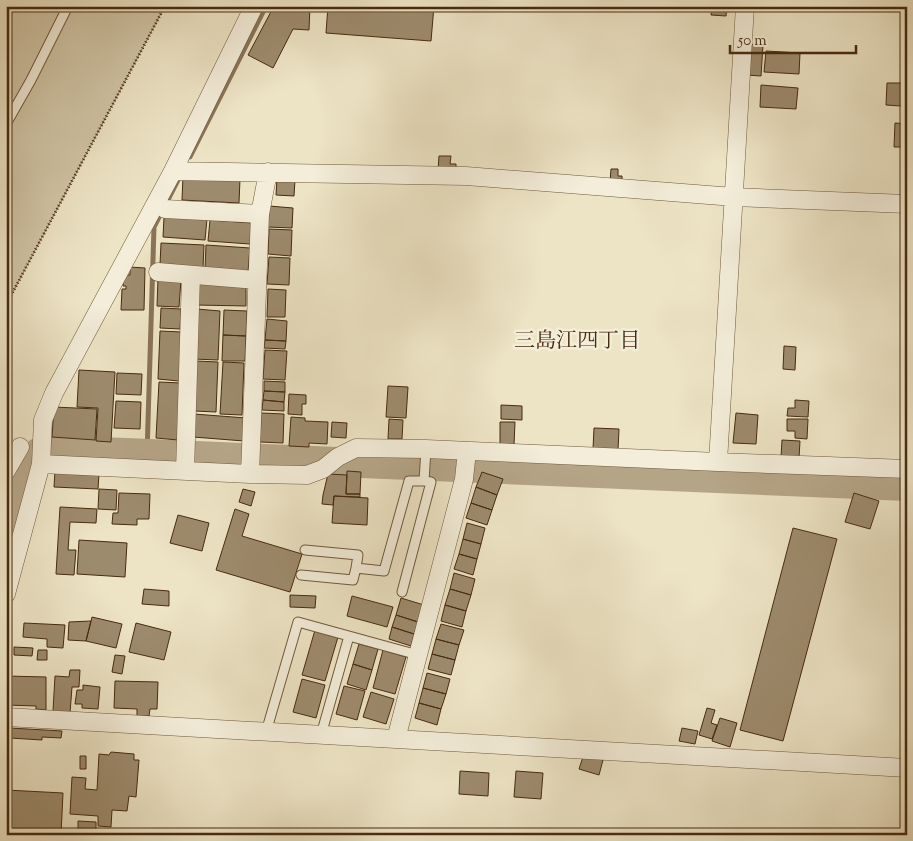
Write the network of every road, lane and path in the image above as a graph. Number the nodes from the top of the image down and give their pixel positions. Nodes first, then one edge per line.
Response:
1 (68, 6) edge
2 (165, 6) edge
3 (254, 6) edge
4 (745, 6) edge
5 (6, 124) edge
6 (173, 171) junction
7 (268, 172) junction
8 (734, 197) junction
9 (907, 204) edge
10 (165, 209) dead end
11 (260, 214) junction
12 (158, 272) dead end
13 (191, 275) junction
14 (257, 280) junction
15 (6, 305) edge
16 (20, 447) dead end
17 (426, 449) junction
18 (467, 450) junction
19 (718, 462) junction
20 (41, 464) junction
21 (907, 469) edge
22 (6, 471) edge
23 (184, 471) junction
24 (250, 474) junction
25 (424, 481) junction
26 (305, 550) dead end
27 (356, 568) junction
28 (300, 575) dead end
29 (402, 592) dead end
30 (6, 594) edge
31 (349, 636) junction
32 (418, 654) junction
33 (6, 717) edge
34 (266, 732) junction
35 (321, 735) junction
36 (396, 739) junction
37 (907, 768) edge

1 - 5 lane
2 - 15 path
3 - 6 street
4 - 8 street
6 - 7 street
6 - 20 street
7 - 8 street
7 - 11 street
8 - 9 street
8 - 19 street
10 - 11 street
11 - 14 street
12 - 13 street
13 - 14 street
13 - 23 street
14 - 24 street
16 - 22 street
17 - 18 street
17 - 24 street
17 - 25 lane
18 - 19 street
18 - 32 street
19 - 21 street
20 - 23 street
20 - 30 street
23 - 24 street
25 - 27 lane
25 - 29 lane
26 - 27 lane
27 - 28 lane
31 - 32 lane
31 - 34 lane
31 - 35 lane
32 - 36 street
33 - 34 street
34 - 35 street
35 - 36 street
36 - 37 street

